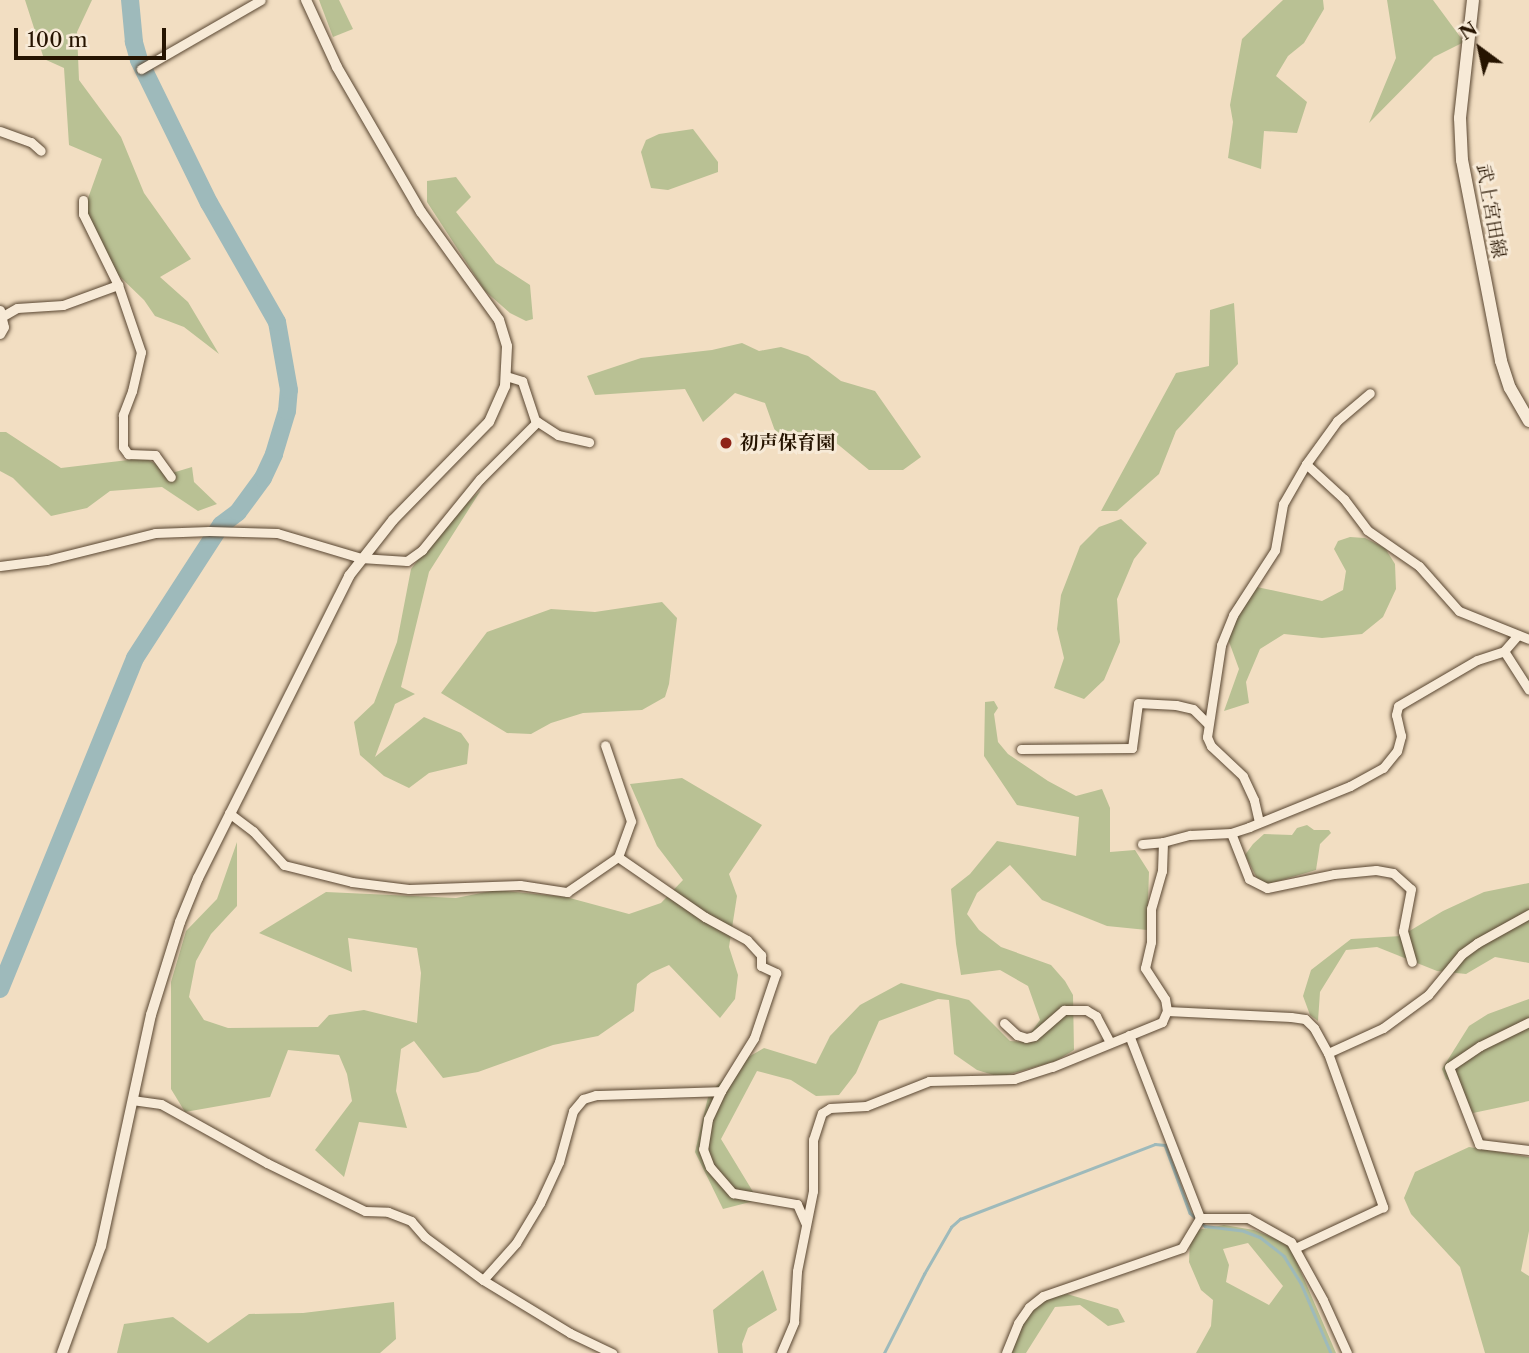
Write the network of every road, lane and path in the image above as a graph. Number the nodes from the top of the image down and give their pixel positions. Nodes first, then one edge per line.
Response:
1 (261, 0) edge
2 (306, 0) edge
3 (1473, 0) edge
4 (144, 67) dead end
5 (0, 131) edge
6 (41, 150) dead end
7 (83, 200) dead end
8 (118, 285) junction
9 (2, 313) edge
10 (0, 334) edge
11 (506, 376) junction
12 (1370, 393) dead end
13 (1529, 421) edge
14 (537, 422) junction
15 (589, 442) dead end
16 (1306, 464) junction
17 (171, 477) dead end
18 (361, 558) junction
19 (0, 566) edge
20 (1518, 635) junction
21 (1529, 639) edge
22 (1504, 651) junction
23 (1529, 690) edge
24 (1207, 723) junction
25 (605, 745) dead end
26 (1021, 749) dead end
27 (229, 813) junction
28 (1259, 822) junction
29 (1231, 833) junction
30 (1163, 842) junction
31 (1142, 844) dead end
32 (618, 857) junction
33 (1529, 914) edge
34 (1412, 962) dead end
35 (1167, 1011) junction
36 (1004, 1023) dead end
37 (1529, 1023) edge
38 (1129, 1035) junction
39 (1110, 1042) junction
40 (1328, 1053) junction
41 (721, 1091) junction
42 (132, 1100) junction
43 (1529, 1150) edge
44 (1198, 1221) junction
45 (807, 1227) junction
46 (1295, 1248) junction
47 (482, 1280) junction
48 (783, 1352) edge
49 (62, 1353) edge
50 (612, 1353) edge
51 (1006, 1353) edge
52 (1347, 1353) edge

1 - 4 street
2 - 11 street
3 - 13 main road, 武上宮田線
5 - 6 street
7 - 8 street
8 - 9 street
8 - 17 street
9 - 10 street
11 - 14 street
11 - 18 street
12 - 16 street
14 - 15 street
14 - 18 street
16 - 20 street
16 - 24 street
18 - 19 street
18 - 27 street
20 - 21 street
20 - 22 street
22 - 23 street
22 - 28 street
24 - 26 street
24 - 28 street
25 - 32 street
27 - 32 street
27 - 42 street
28 - 29 street
29 - 30 street
29 - 34 street
30 - 31 street
30 - 35 street
32 - 41 street
33 - 40 street
35 - 38 street
35 - 40 street
36 - 39 street
37 - 43 street
38 - 39 street
38 - 44 street
39 - 45 street
40 - 46 street
41 - 45 street
41 - 47 street
42 - 47 street
42 - 49 street
44 - 46 street
44 - 51 street
45 - 48 street
46 - 52 street
47 - 50 street

